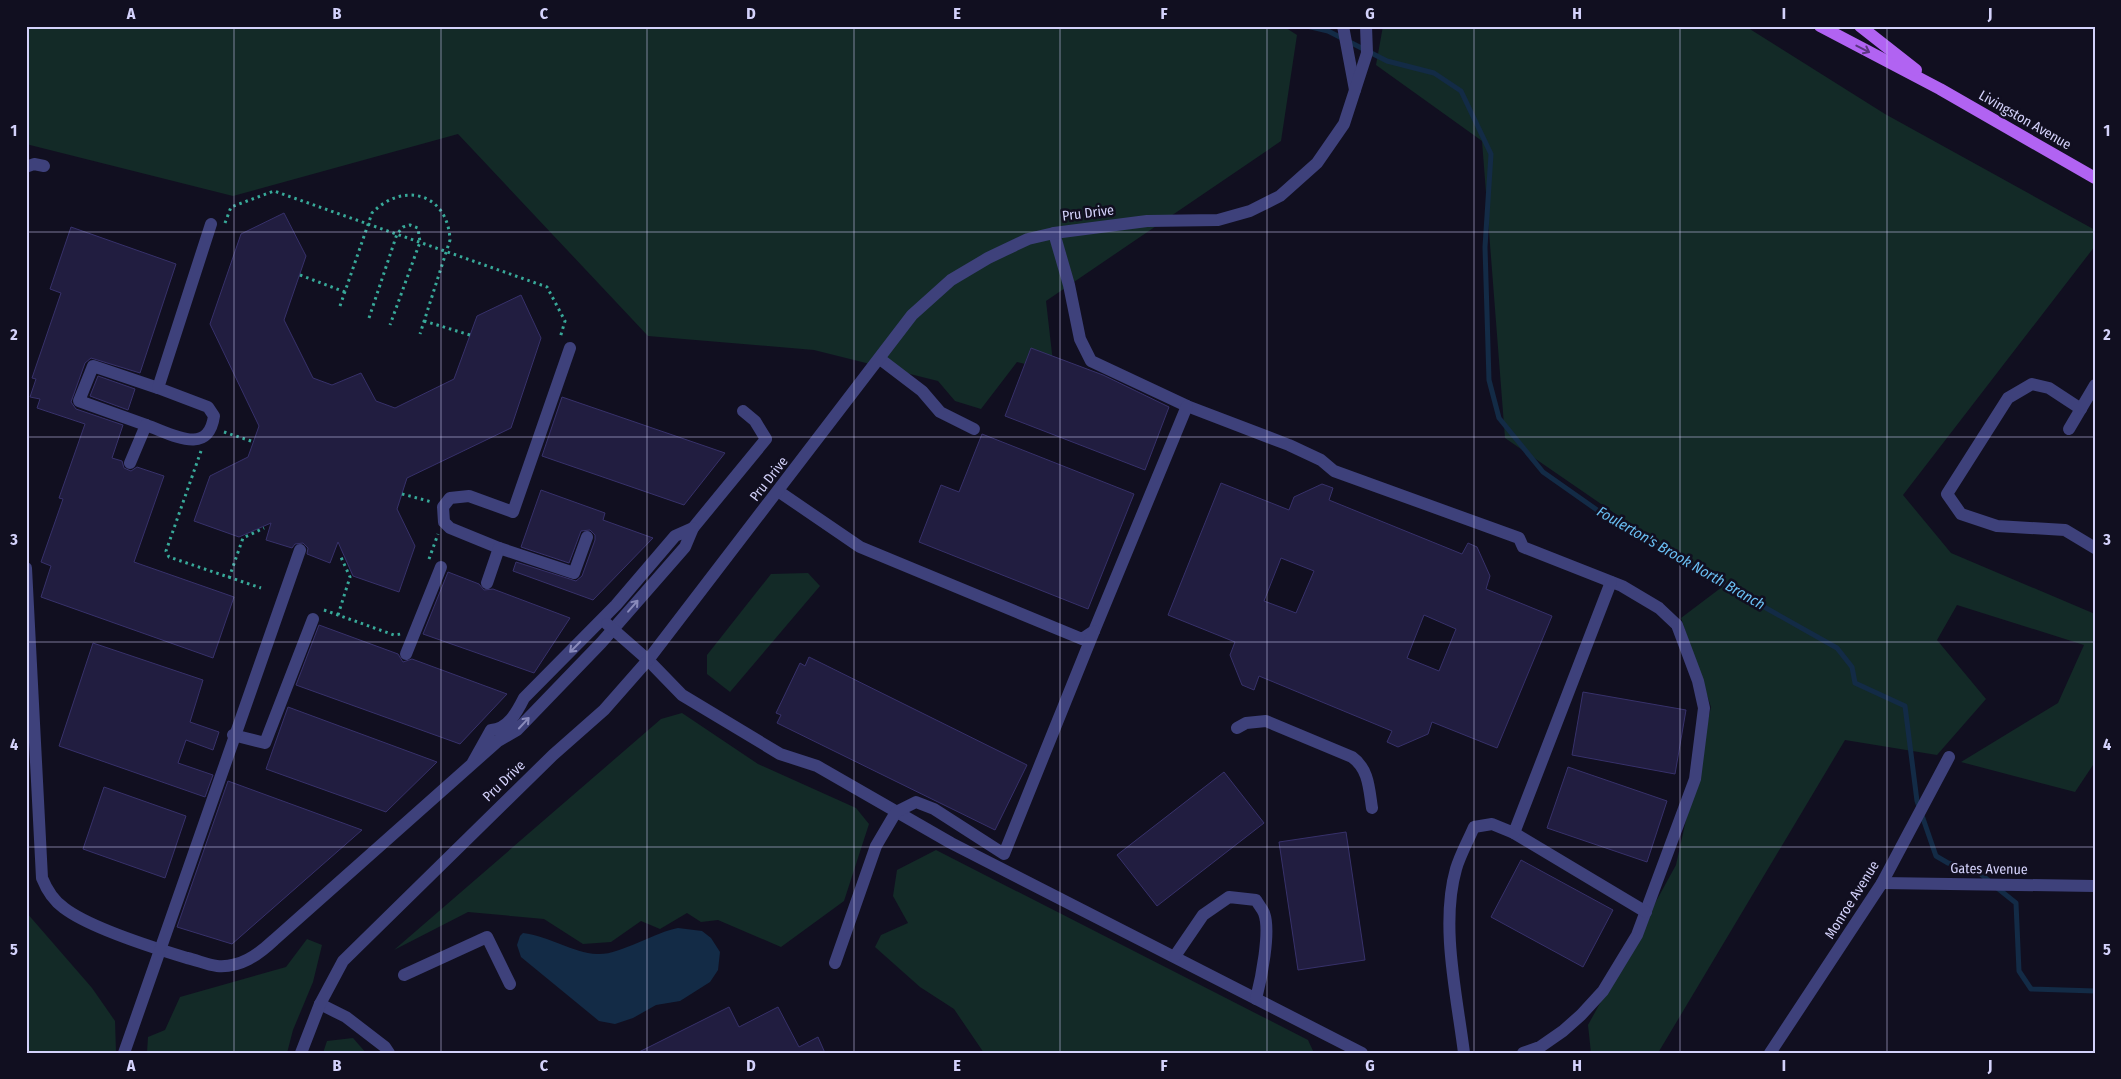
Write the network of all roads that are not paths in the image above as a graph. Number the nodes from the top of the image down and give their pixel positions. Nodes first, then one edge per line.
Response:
1 (1820, 26) edge
2 (1860, 26) edge
3 (1366, 28) edge
4 (1344, 29) edge
5 (1940, 89) junction
6 (1356, 92) junction
7 (44, 166) dead end
8 (26, 167) edge
9 (2095, 178) edge
10 (218, 225) road end
11 (1054, 233) junction
12 (570, 348) dead end
13 (880, 359) junction
14 (2095, 385) edge
15 (158, 388) junction
16 (1186, 406) junction
17 (2081, 409) junction
18 (743, 411) dead end
19 (146, 425) junction
20 (2069, 429) dead end
21 (974, 430) dead end
22 (130, 463) dead end
23 (778, 491) junction
24 (693, 528) junction
25 (587, 537) dead end
26 (499, 548) junction
27 (2095, 548) edge
28 (300, 550) dead end
29 (441, 566) dead end
30 (26, 568) edge
31 (1610, 582) junction
32 (487, 583) dead end
33 (313, 620) dead end
34 (602, 620) junction
35 (613, 629) junction
36 (1094, 631) junction
37 (406, 654) dead end
38 (648, 660) junction
39 (1237, 728) dead end
40 (233, 735) junction
41 (1949, 757) dead end
42 (472, 764) junction
43 (1372, 808) dead end
44 (896, 812) junction
45 (1514, 833) junction
46 (1882, 883) junction
47 (2095, 886) edge
48 (1646, 912) junction
49 (158, 949) junction
50 (1175, 956) junction
51 (835, 963) dead end
52 (404, 974) dead end
53 (510, 984) dead end
54 (1256, 999) junction
55 (320, 1004) junction
56 (124, 1053) edge
57 (301, 1053) edge
58 (389, 1053) edge
59 (1362, 1053) edge
60 (1464, 1053) edge
61 (1523, 1053) edge
62 (1770, 1053) edge

1 -> 5 main road
2 - 5 main road
3 - 6 street, Pru Drive
4 - 6 street
5 - 9 main road, Livingston Avenue
6 - 11 street, Pru Drive
7 - 8 street
10 - 15 street
11 - 13 street, Pru Drive
11 - 16 street
12 - 26 street
13 - 21 street
13 - 23 street, Pru Drive
14 - 17 street
15 - 19 street
15 - 19 street
16 - 31 street
16 - 36 street
17 - 20 street
17 - 27 street
18 - 24 street
19 - 22 street
23 - 36 street
23 - 38 street, Pru Drive
24 - 34 street
35 -> 24 street
25 - 26 street
26 - 32 street
28 - 40 street
29 - 37 street
30 - 49 street
31 - 45 street
31 - 48 street
33 - 40 street
34 - 35 street
34 -> 42 street
35 - 38 street
42 -> 35 street
36 - 44 street
38 - 44 street
38 - 55 street, Pru Drive
39 - 43 street
40 - 49 street
41 - 46 street, Monroe Avenue
42 - 49 street
44 - 50 street
44 - 51 street
45 - 48 street
45 - 60 street
46 - 47 street, Gates Avenue
46 - 62 street, Monroe Avenue
48 - 61 street
49 - 56 street
50 - 54 street
50 - 54 street
52 - 53 street
54 - 59 street
55 - 57 street, Pru Drive
55 - 58 street

